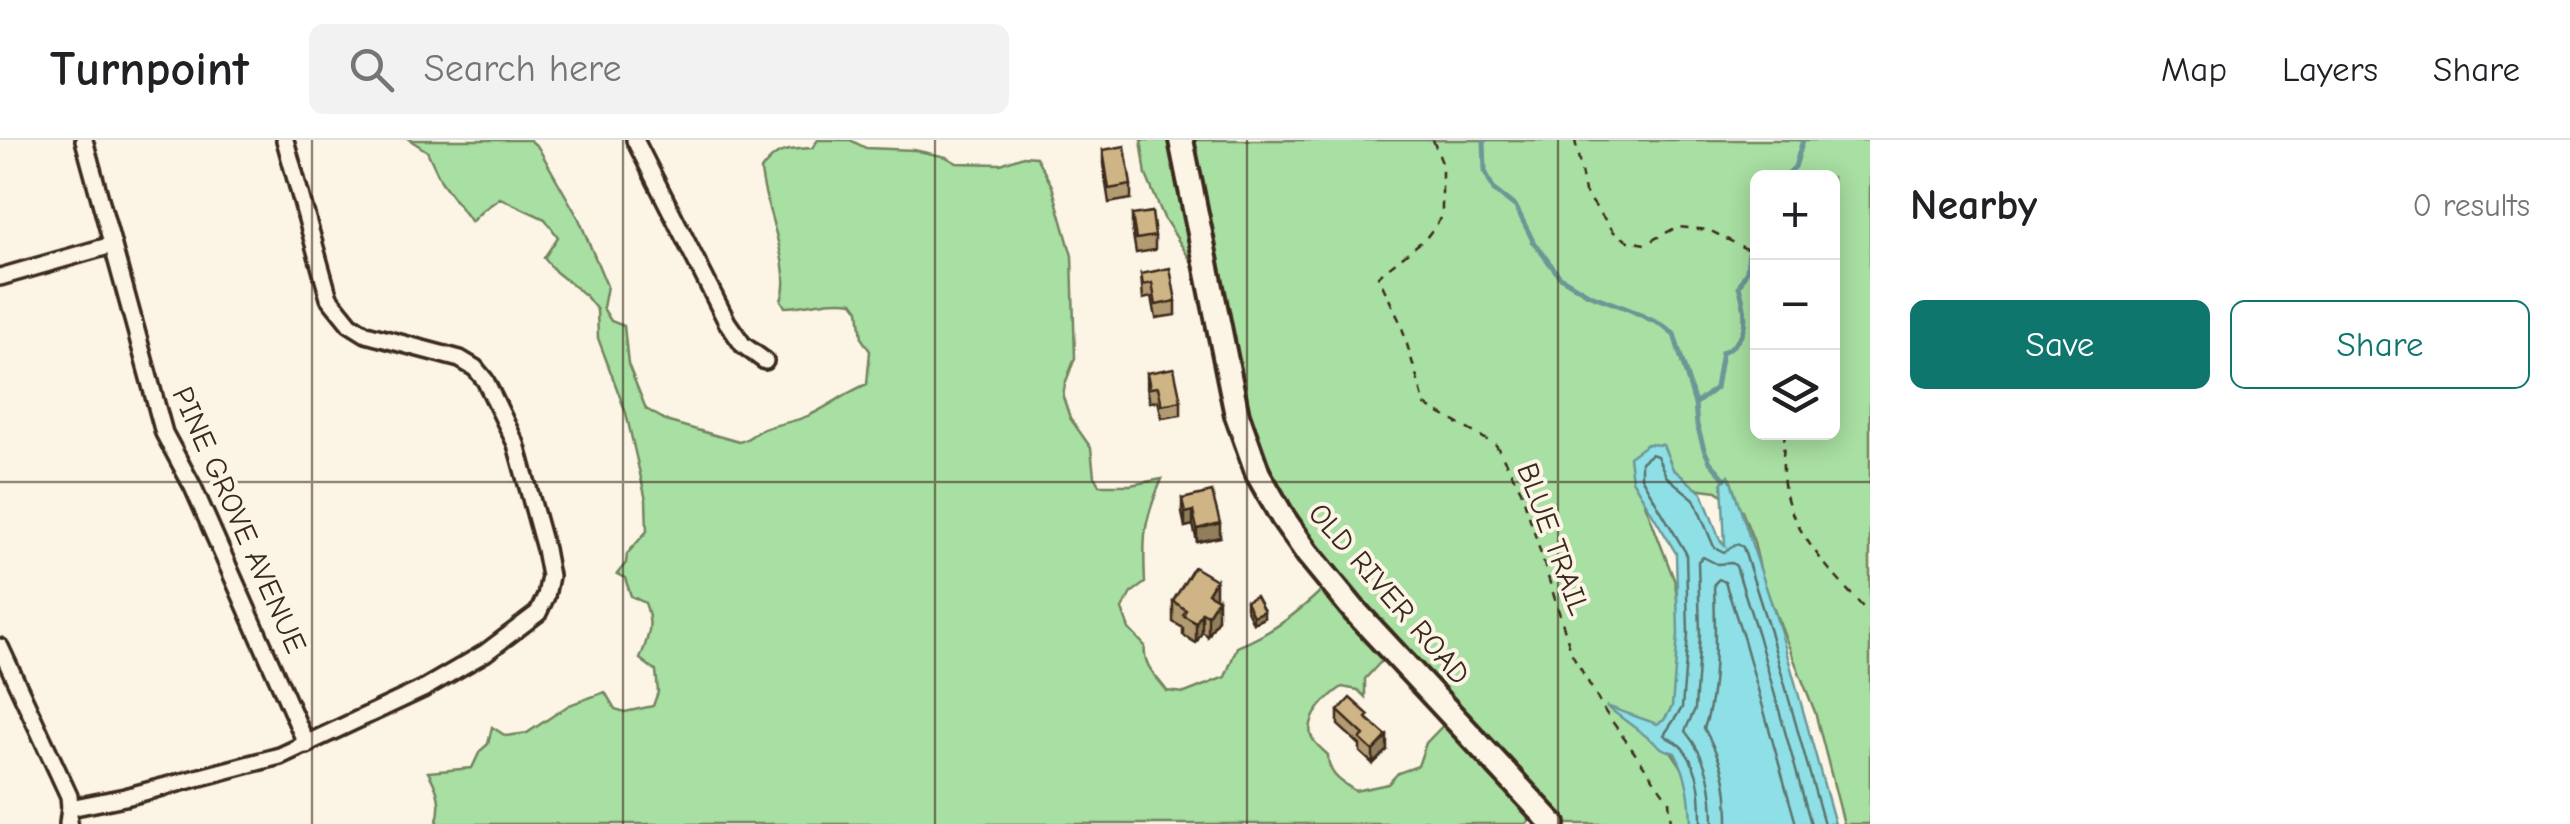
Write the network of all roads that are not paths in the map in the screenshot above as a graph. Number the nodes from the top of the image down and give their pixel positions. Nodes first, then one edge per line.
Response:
1 (84, 140) edge
2 (284, 140) edge
3 (635, 140) edge
4 (1181, 140) edge
5 (112, 246) junction
6 (0, 276) edge
7 (765, 361) dead end
8 (0, 647) edge
9 (307, 745) junction
10 (69, 816) edge
11 (1553, 824) edge

1 - 5 street, PINE GROVE AVENUE
2 - 9 street
3 - 7 street
4 - 11 main road, OLD RIVER ROAD
5 - 6 street
5 - 9 street, PINE GROVE AVENUE
8 - 10 street
9 - 10 street

